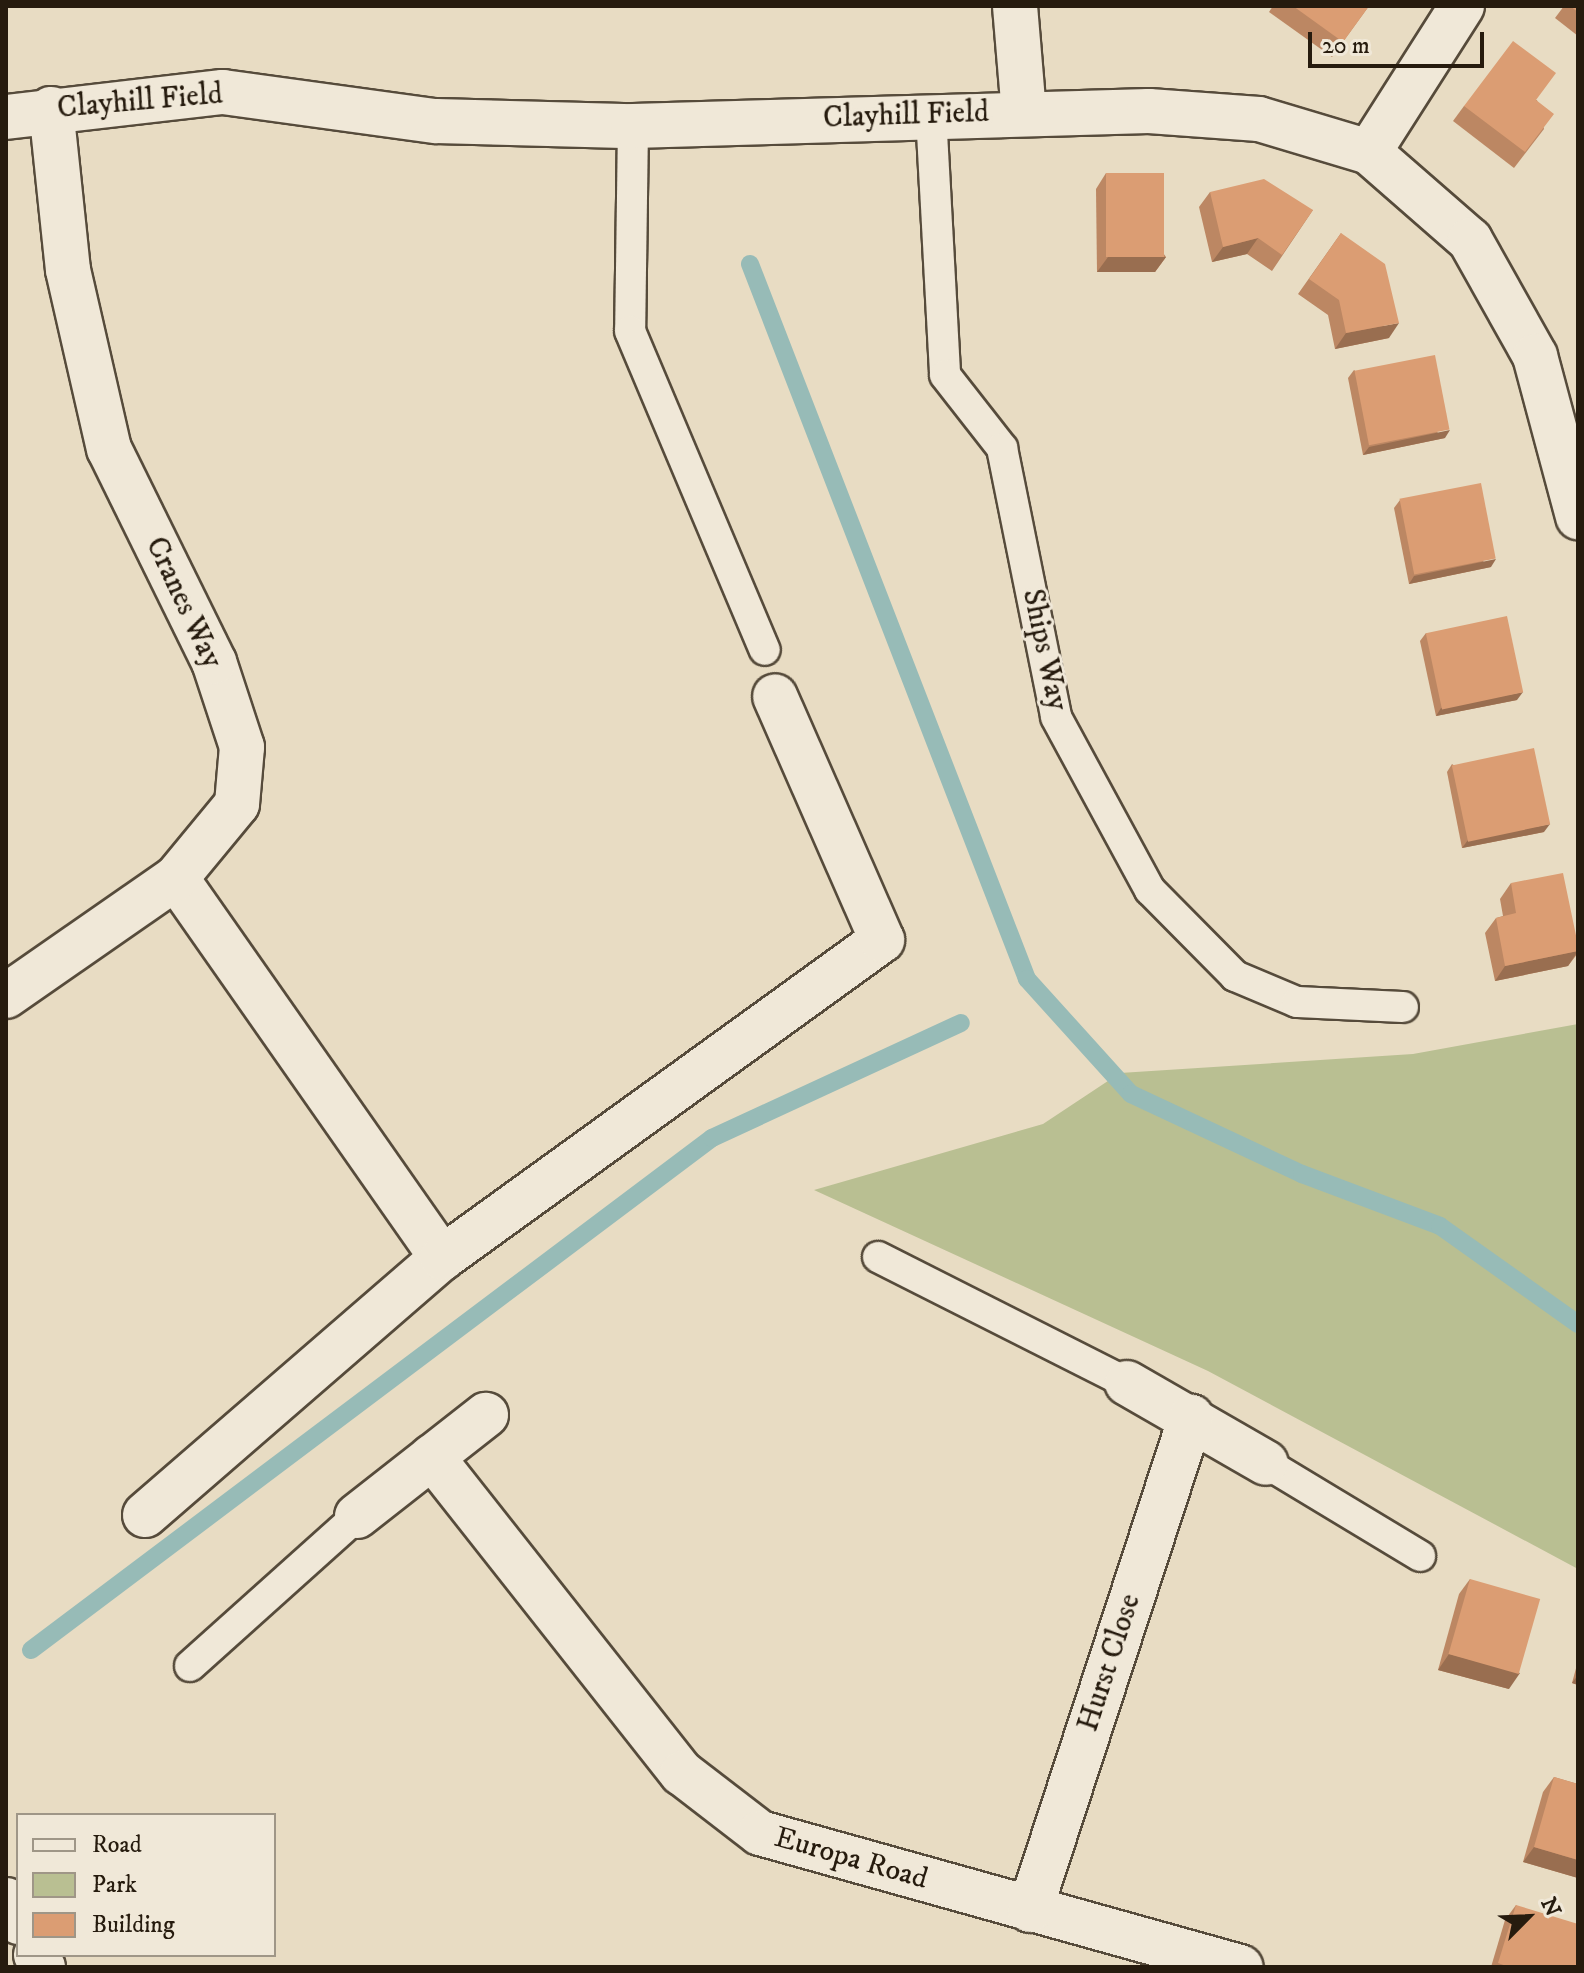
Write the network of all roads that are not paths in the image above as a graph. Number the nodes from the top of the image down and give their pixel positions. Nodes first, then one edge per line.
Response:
1 (1015, 6) edge
2 (1462, 6) edge
3 (51, 109) junction
4 (1024, 113) junction
5 (931, 114) junction
6 (6, 117) edge
7 (633, 126) junction
8 (1369, 152) junction
9 (1578, 515) edge
10 (765, 650) dead end
11 (775, 696) dead end
12 (176, 878) junction
13 (6, 996) edge
14 (1403, 1007) dead end
15 (878, 1257) dead end
16 (442, 1258) junction
17 (1127, 1383) joint
18 (486, 1415) dead end
19 (1191, 1417) junction
20 (432, 1457) junction
21 (1266, 1463) joint
22 (145, 1515) dead end
23 (357, 1516) joint
24 (1420, 1556) dead end
25 (190, 1666) dead end
26 (6, 1900) edge
27 (1030, 1910) junction
28 (16, 1918) edge
29 (1241, 1967) edge

1 - 4 street
2 - 8 street
3 - 6 street, Clayhill Field
3 - 7 street, Clayhill Field
3 - 12 street, Cranes Way
4 - 5 street, Clayhill Field
4 - 8 street, Clayhill Field
5 - 7 street, Clayhill Field
5 - 14 lane, Ships Way
7 - 10 lane
8 - 9 street, Clayhill Field
11 - 16 street
12 - 13 street, Cranes Way
12 - 16 street
15 - 17 lane
16 - 22 street
17 - 19 street
18 - 20 street
19 - 21 street
19 - 27 street, Hurst Close
20 - 23 street
20 - 27 street, Europa Road
21 - 24 lane
23 - 25 lane
26 - 28 street
27 - 29 street, Europa Road

